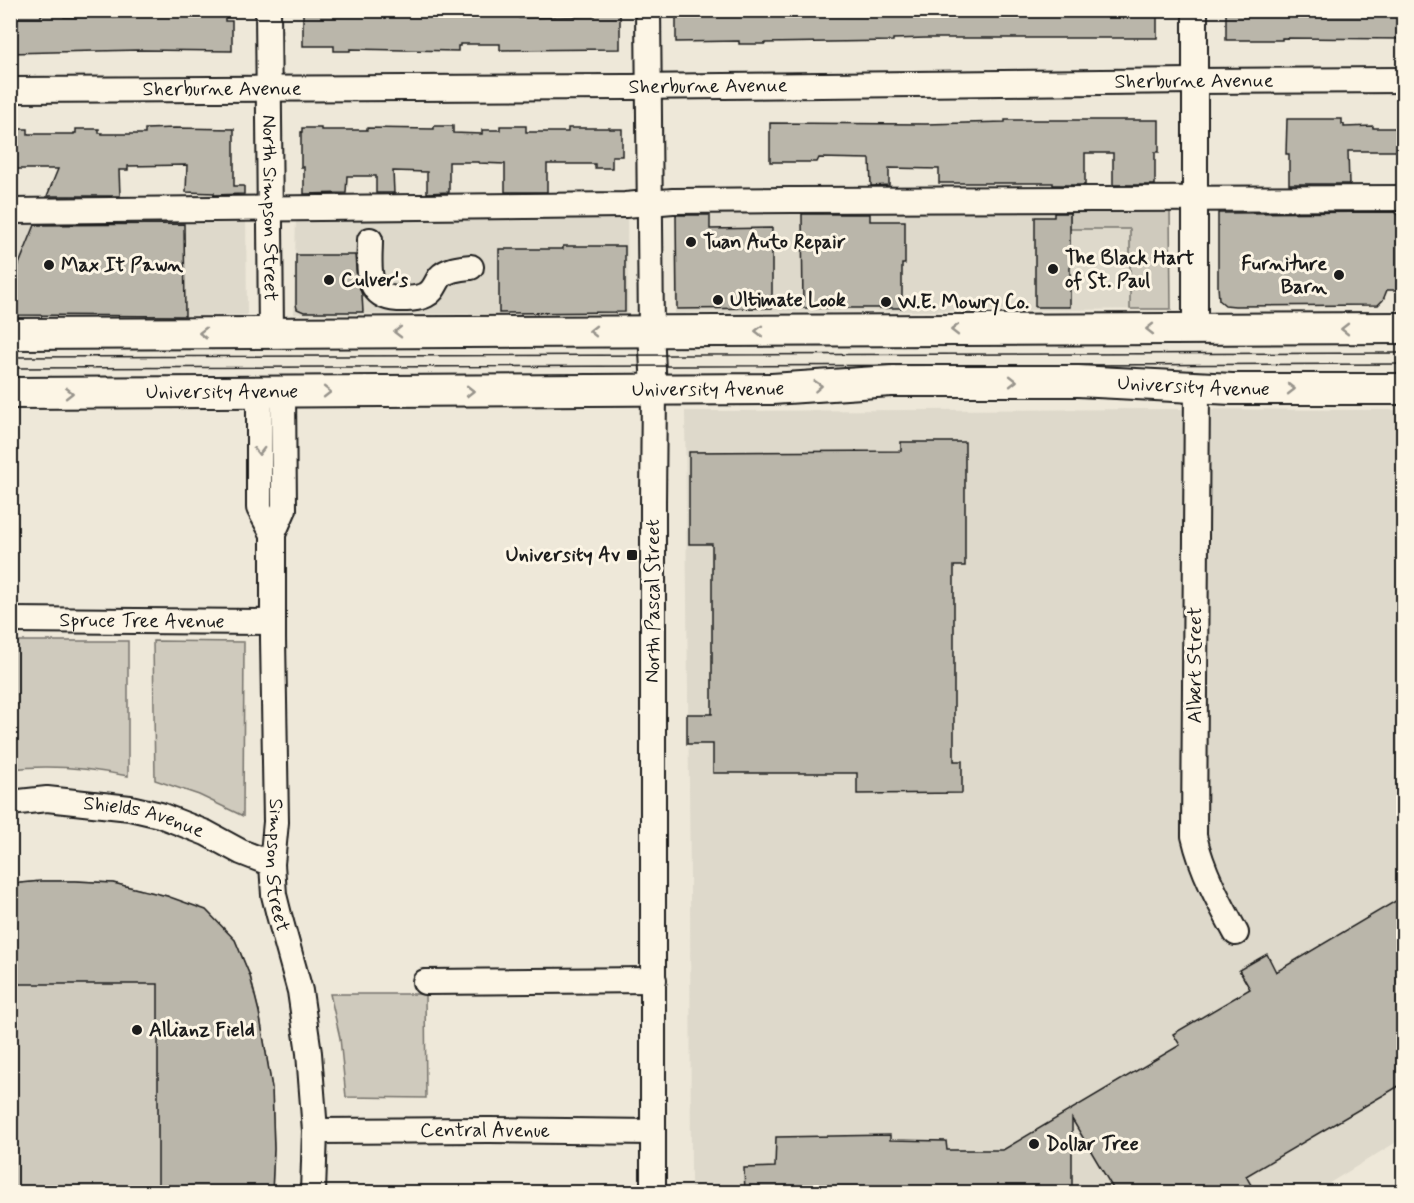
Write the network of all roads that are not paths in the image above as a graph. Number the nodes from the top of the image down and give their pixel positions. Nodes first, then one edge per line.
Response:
1 (268, 10) edge
2 (648, 10) edge
3 (1195, 10) edge
4 (1404, 80) edge
5 (1194, 81) junction
6 (648, 87) junction
7 (268, 88) junction
8 (10, 90) edge
9 (1404, 198) edge
10 (1196, 199) junction
11 (650, 203) junction
12 (270, 209) junction
13 (10, 211) edge
14 (370, 240) dead end
15 (471, 267) dead end
16 (1404, 328) edge
17 (1195, 329) junction
18 (651, 331) junction
19 (271, 333) junction
20 (10, 334) edge
21 (1197, 388) junction
22 (1404, 389) edge
23 (654, 390) junction
24 (271, 392) junction
25 (10, 393) edge
26 (10, 620) edge
27 (273, 622) junction
28 (10, 803) edge
29 (272, 864) junction
30 (1236, 933) dead end
31 (654, 980) junction
32 (425, 982) dead end
33 (315, 1131) junction
34 (653, 1132) junction
35 (313, 1192) edge
36 (653, 1192) edge

1 - 7 street, North Simpson Street
2 - 6 street, North Pascal Street
3 - 5 street
4 - 5 street, Sherburne Avenue
5 - 6 street, Sherburne Avenue
5 - 10 street
6 - 7 street, Sherburne Avenue
6 - 11 street, North Pascal Street
7 - 8 street, Sherburne Avenue
7 - 12 street, North Simpson Street
9 - 10 street
10 - 11 street
10 - 17 street
11 - 12 street
11 - 18 street, North Pascal Street
12 - 13 street
12 - 19 street, North Simpson Street
14 - 15 street
16 -> 17 main road
17 -> 18 main road
18 -> 19 main road
18 - 23 street, North Pascal Street
19 -> 20 main road
21 -> 22 main road, University Avenue
23 -> 21 main road, University Avenue
21 - 30 street, Albert Street
24 -> 23 main road, University Avenue
23 - 31 street, North Pascal Street
25 -> 24 main road, University Avenue
24 - 27 street, Simpson Street
26 - 27 street, Spruce Tree Avenue
27 - 29 street, Simpson Street
28 - 29 street, Shields Avenue
29 - 33 street, Simpson Street
31 - 32 street
31 - 34 street, North Pascal Street
33 - 34 street, Central Avenue
33 - 35 street, Simpson Street
34 - 36 street, North Pascal Street

